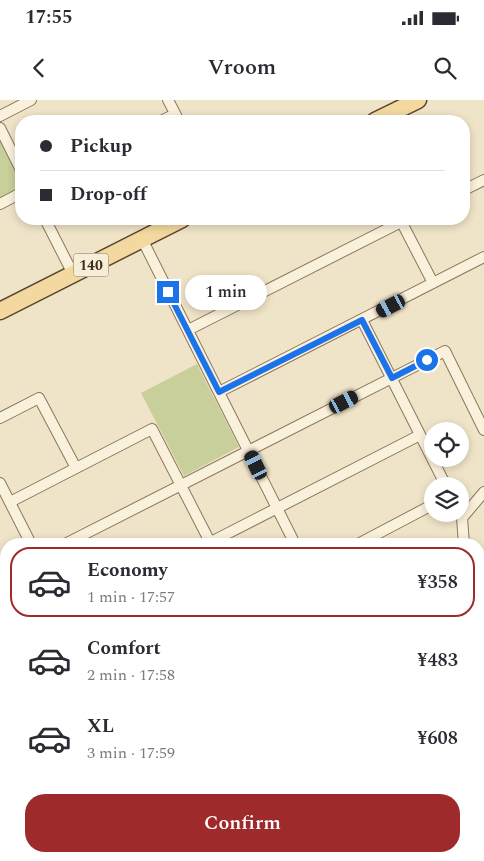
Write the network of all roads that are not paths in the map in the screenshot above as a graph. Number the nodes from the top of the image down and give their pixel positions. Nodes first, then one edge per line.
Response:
1 (31, 100) edge
2 (168, 100) edge
3 (418, 100) edge
4 (15, 104) edge
5 (176, 115) edge
6 (387, 115) edge
7 (0, 116) edge
8 (0, 128) edge
9 (15, 158) edge
10 (484, 180) edge
11 (470, 187) edge
12 (15, 196) edge
13 (0, 204) edge
14 (49, 225) edge
15 (170, 225) edge
16 (392, 225) edge
17 (405, 225) edge
18 (142, 239) junction
19 (484, 257) edge
20 (73, 274) junction
21 (434, 283) junction
22 (0, 311) edge
23 (362, 320) junction
24 (188, 330) junction
25 (392, 378) junction
26 (219, 392) junction
27 (0, 418) edge
28 (484, 430) edge
29 (420, 435) junction
30 (249, 451) junction
31 (76, 468) junction
32 (441, 477) edge
33 (0, 483) edge
34 (181, 484) junction
35 (484, 492) edge
36 (10, 502) junction
37 (277, 508) junction
38 (469, 508) edge
39 (424, 510) edge
40 (462, 522) edge
41 (28, 538) edge
42 (77, 538) edge
43 (208, 538) edge
44 (220, 538) edge
45 (292, 538) edge
46 (370, 538) edge
47 (463, 538) edge

1 - 4 street
2 - 5 street
3 - 6 main road
4 - 7 street
8 - 9 street
10 - 11 street
12 - 13 street
14 - 20 street
15 - 18 main road, 140
16 - 24 street
17 - 21 street
18 - 20 main road, 140
18 - 24 street
19 - 21 street
20 - 22 main road, 140
21 - 23 street
23 - 25 street
23 - 26 street
24 - 26 street
25 - 28 street
25 - 29 street
25 - 30 street
26 - 30 street
27 - 31 street
29 - 32 street
29 - 37 street
30 - 34 street
30 - 37 street
31 - 34 street
31 - 36 street
33 - 36 street
34 - 42 street
34 - 43 street
35 - 38 street
36 - 41 street
37 - 44 street
37 - 45 street
39 - 46 street
40 - 47 street

